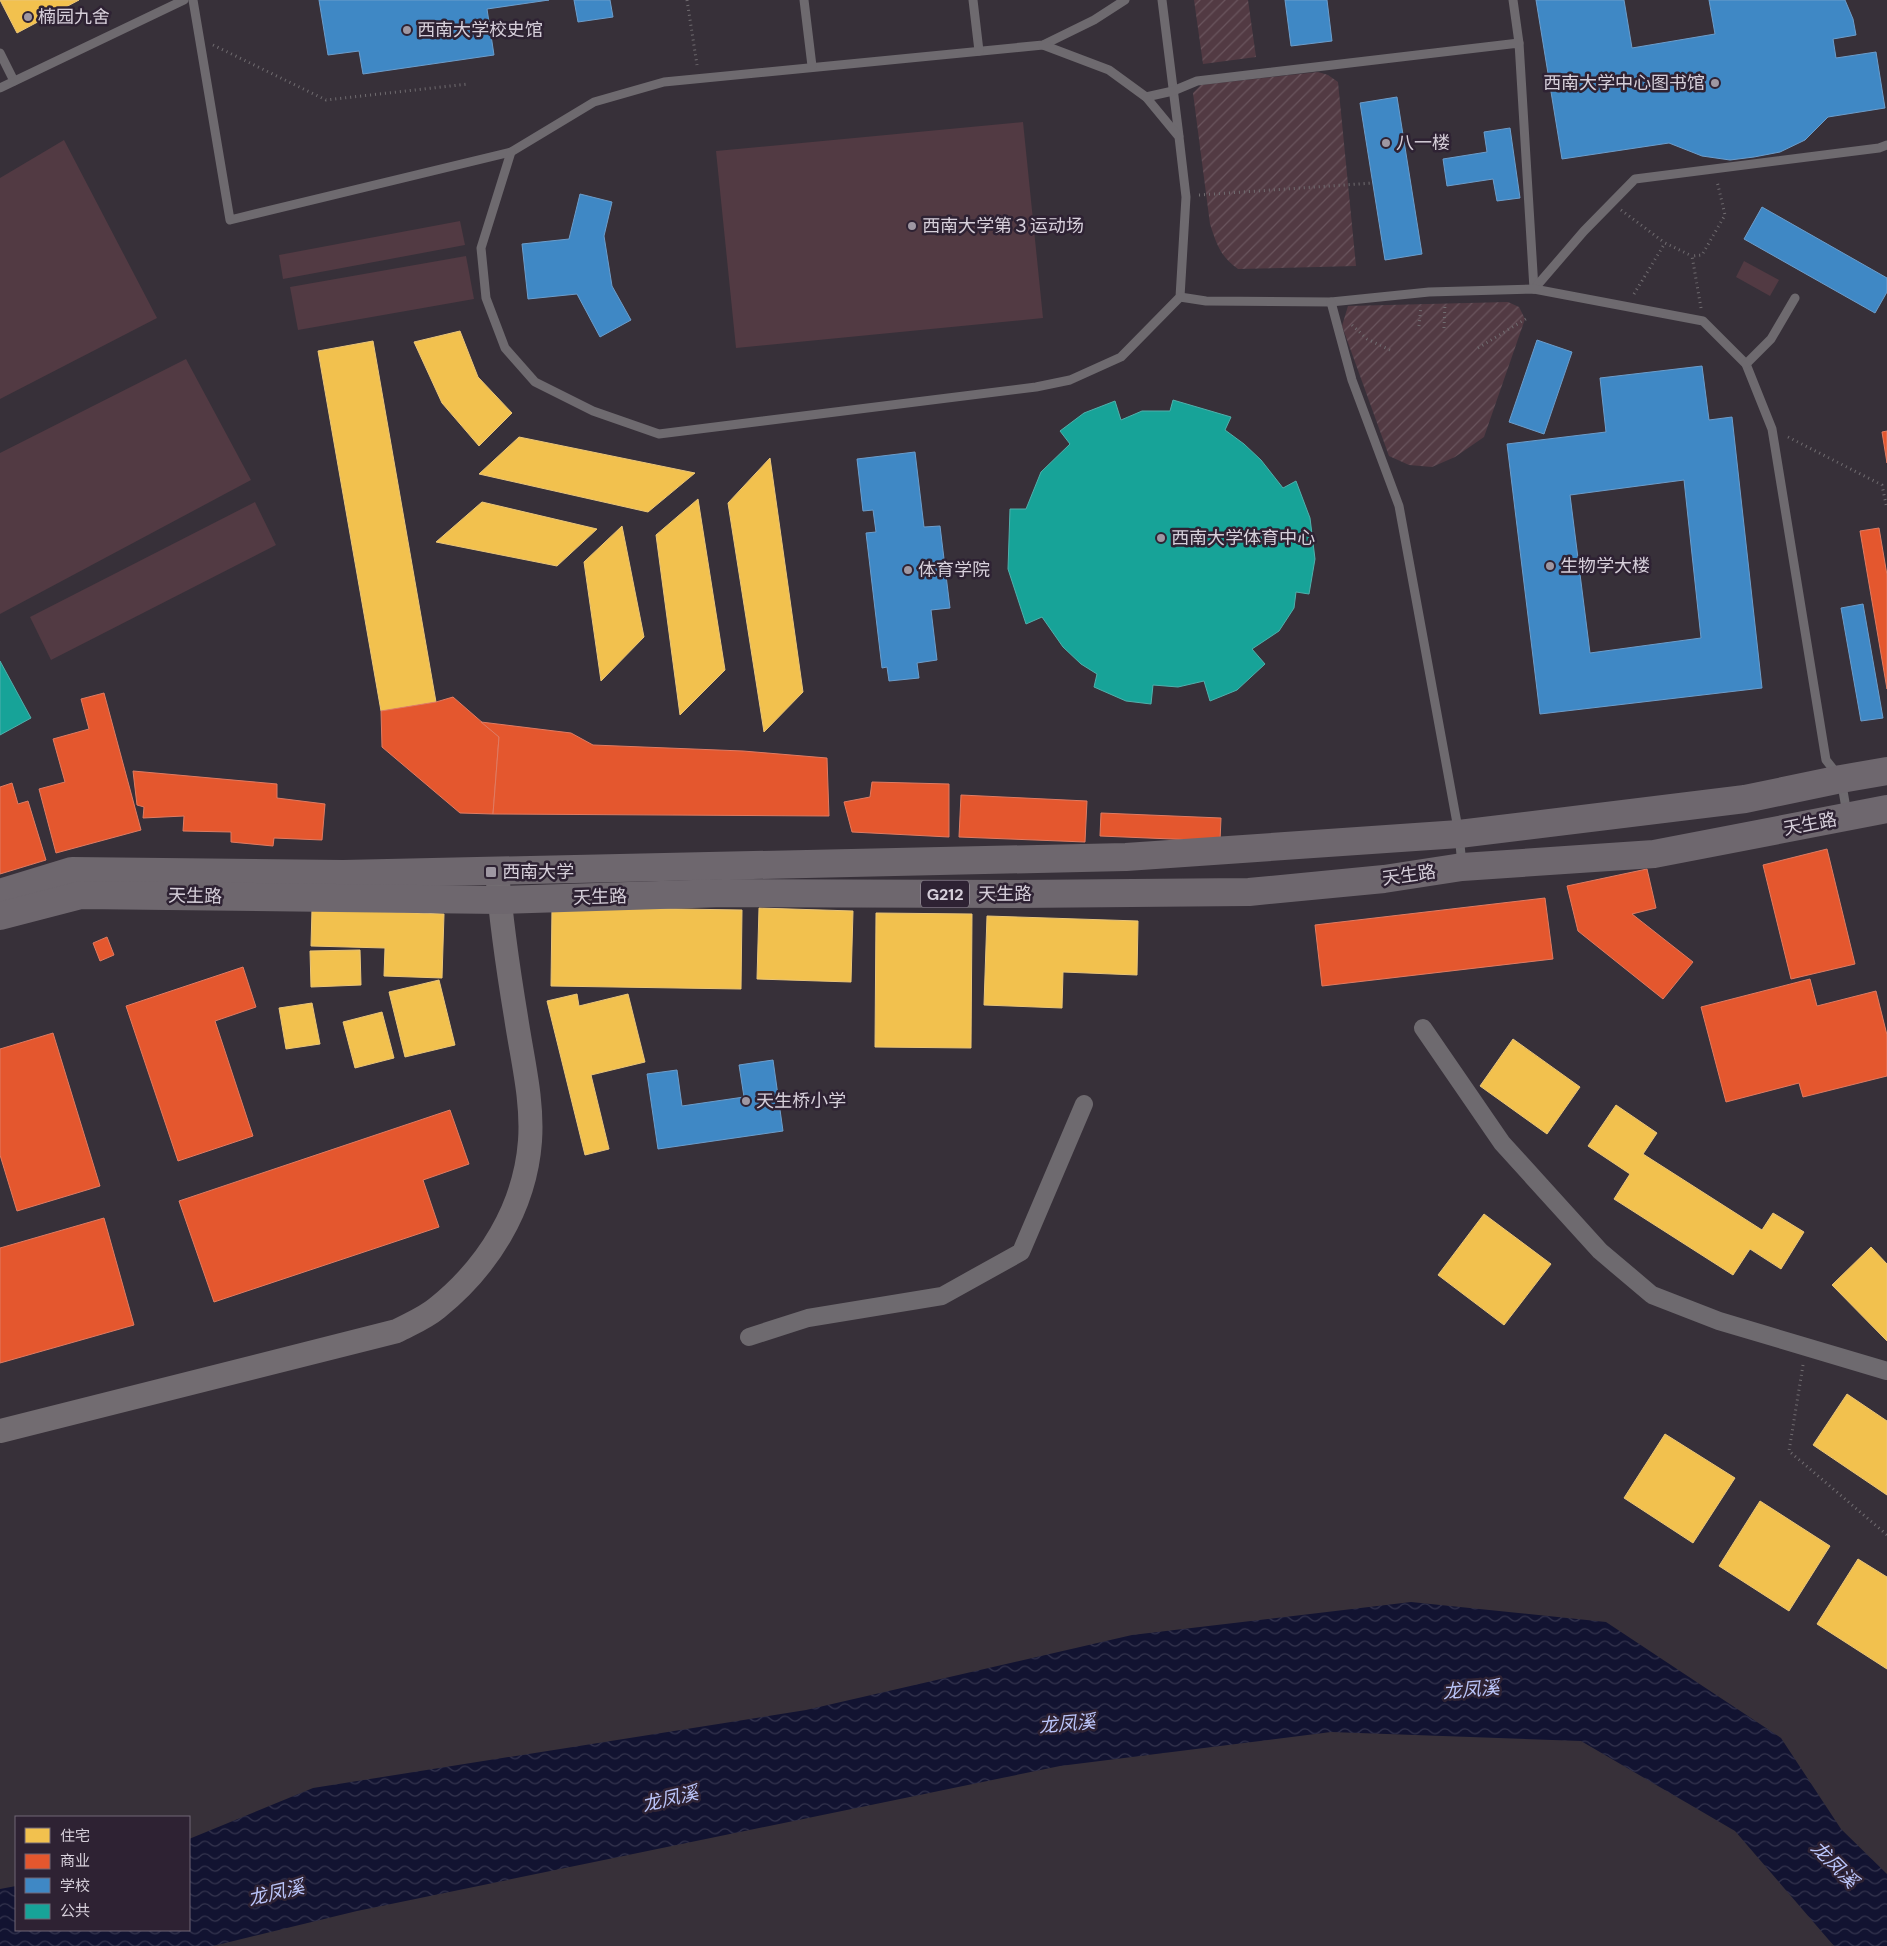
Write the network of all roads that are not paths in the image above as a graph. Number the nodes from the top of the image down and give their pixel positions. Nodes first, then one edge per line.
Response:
1 (184, 0) edge
2 (193, 0) edge
3 (804, 0) edge
4 (972, 0) edge
5 (1126, 0) edge
6 (1162, 0) edge
7 (1513, 0) edge
8 (1519, 43) junction
9 (1043, 45) junction
10 (979, 51) junction
11 (0, 54) edge
12 (812, 66) junction
13 (14, 81) junction
14 (0, 88) edge
15 (1173, 91) junction
16 (1146, 98) junction
17 (1179, 137) junction
18 (1887, 145) edge
19 (511, 152) junction
20 (1534, 289) junction
21 (1180, 297) junction
22 (1795, 298) dead end
23 (1331, 302) junction
24 (1746, 364) junction
25 (1887, 771) edge
26 (1840, 779) junction
27 (1887, 809) edge
28 (1847, 817) junction
29 (1459, 834) junction
30 (1462, 867) junction
31 (497, 870) junction
32 (0, 893) edge
33 (500, 900) junction
34 (0, 916) edge
35 (1423, 1028) dead end
36 (1084, 1104) dead end
37 (749, 1337) dead end
38 (1887, 1370) edge
39 (0, 1431) edge

1 - 13 lane
2 - 19 lane
3 - 12 lane
4 - 10 lane
5 - 9 lane
6 - 15 lane
7 - 8 lane
8 - 15 lane
8 - 20 lane
9 - 10 lane
9 - 16 lane
10 - 12 lane
11 - 13 lane
12 - 19 lane
13 - 14 lane
15 - 16 lane
15 - 17 lane
16 - 17 lane
17 - 21 lane
18 - 20 lane
19 - 21 lane
20 - 23 lane
20 - 24 lane
21 - 23 lane
22 - 24 lane
23 - 29 lane
24 - 26 lane
25 - 26 highway, 天生路 / G212
26 - 28 lane
26 - 29 highway, 天生路 / G212
27 - 28 highway, 天生路 / G212
28 - 30 highway, 天生路 / G212
29 - 30 lane
29 - 31 highway, 天生路 / G212
30 - 33 highway, 天生路 / G212
31 - 32 highway, 天生路 / G212
31 - 33 street
33 - 34 highway, 天生路 / G212
33 - 39 street
35 - 38 street
36 - 37 street

